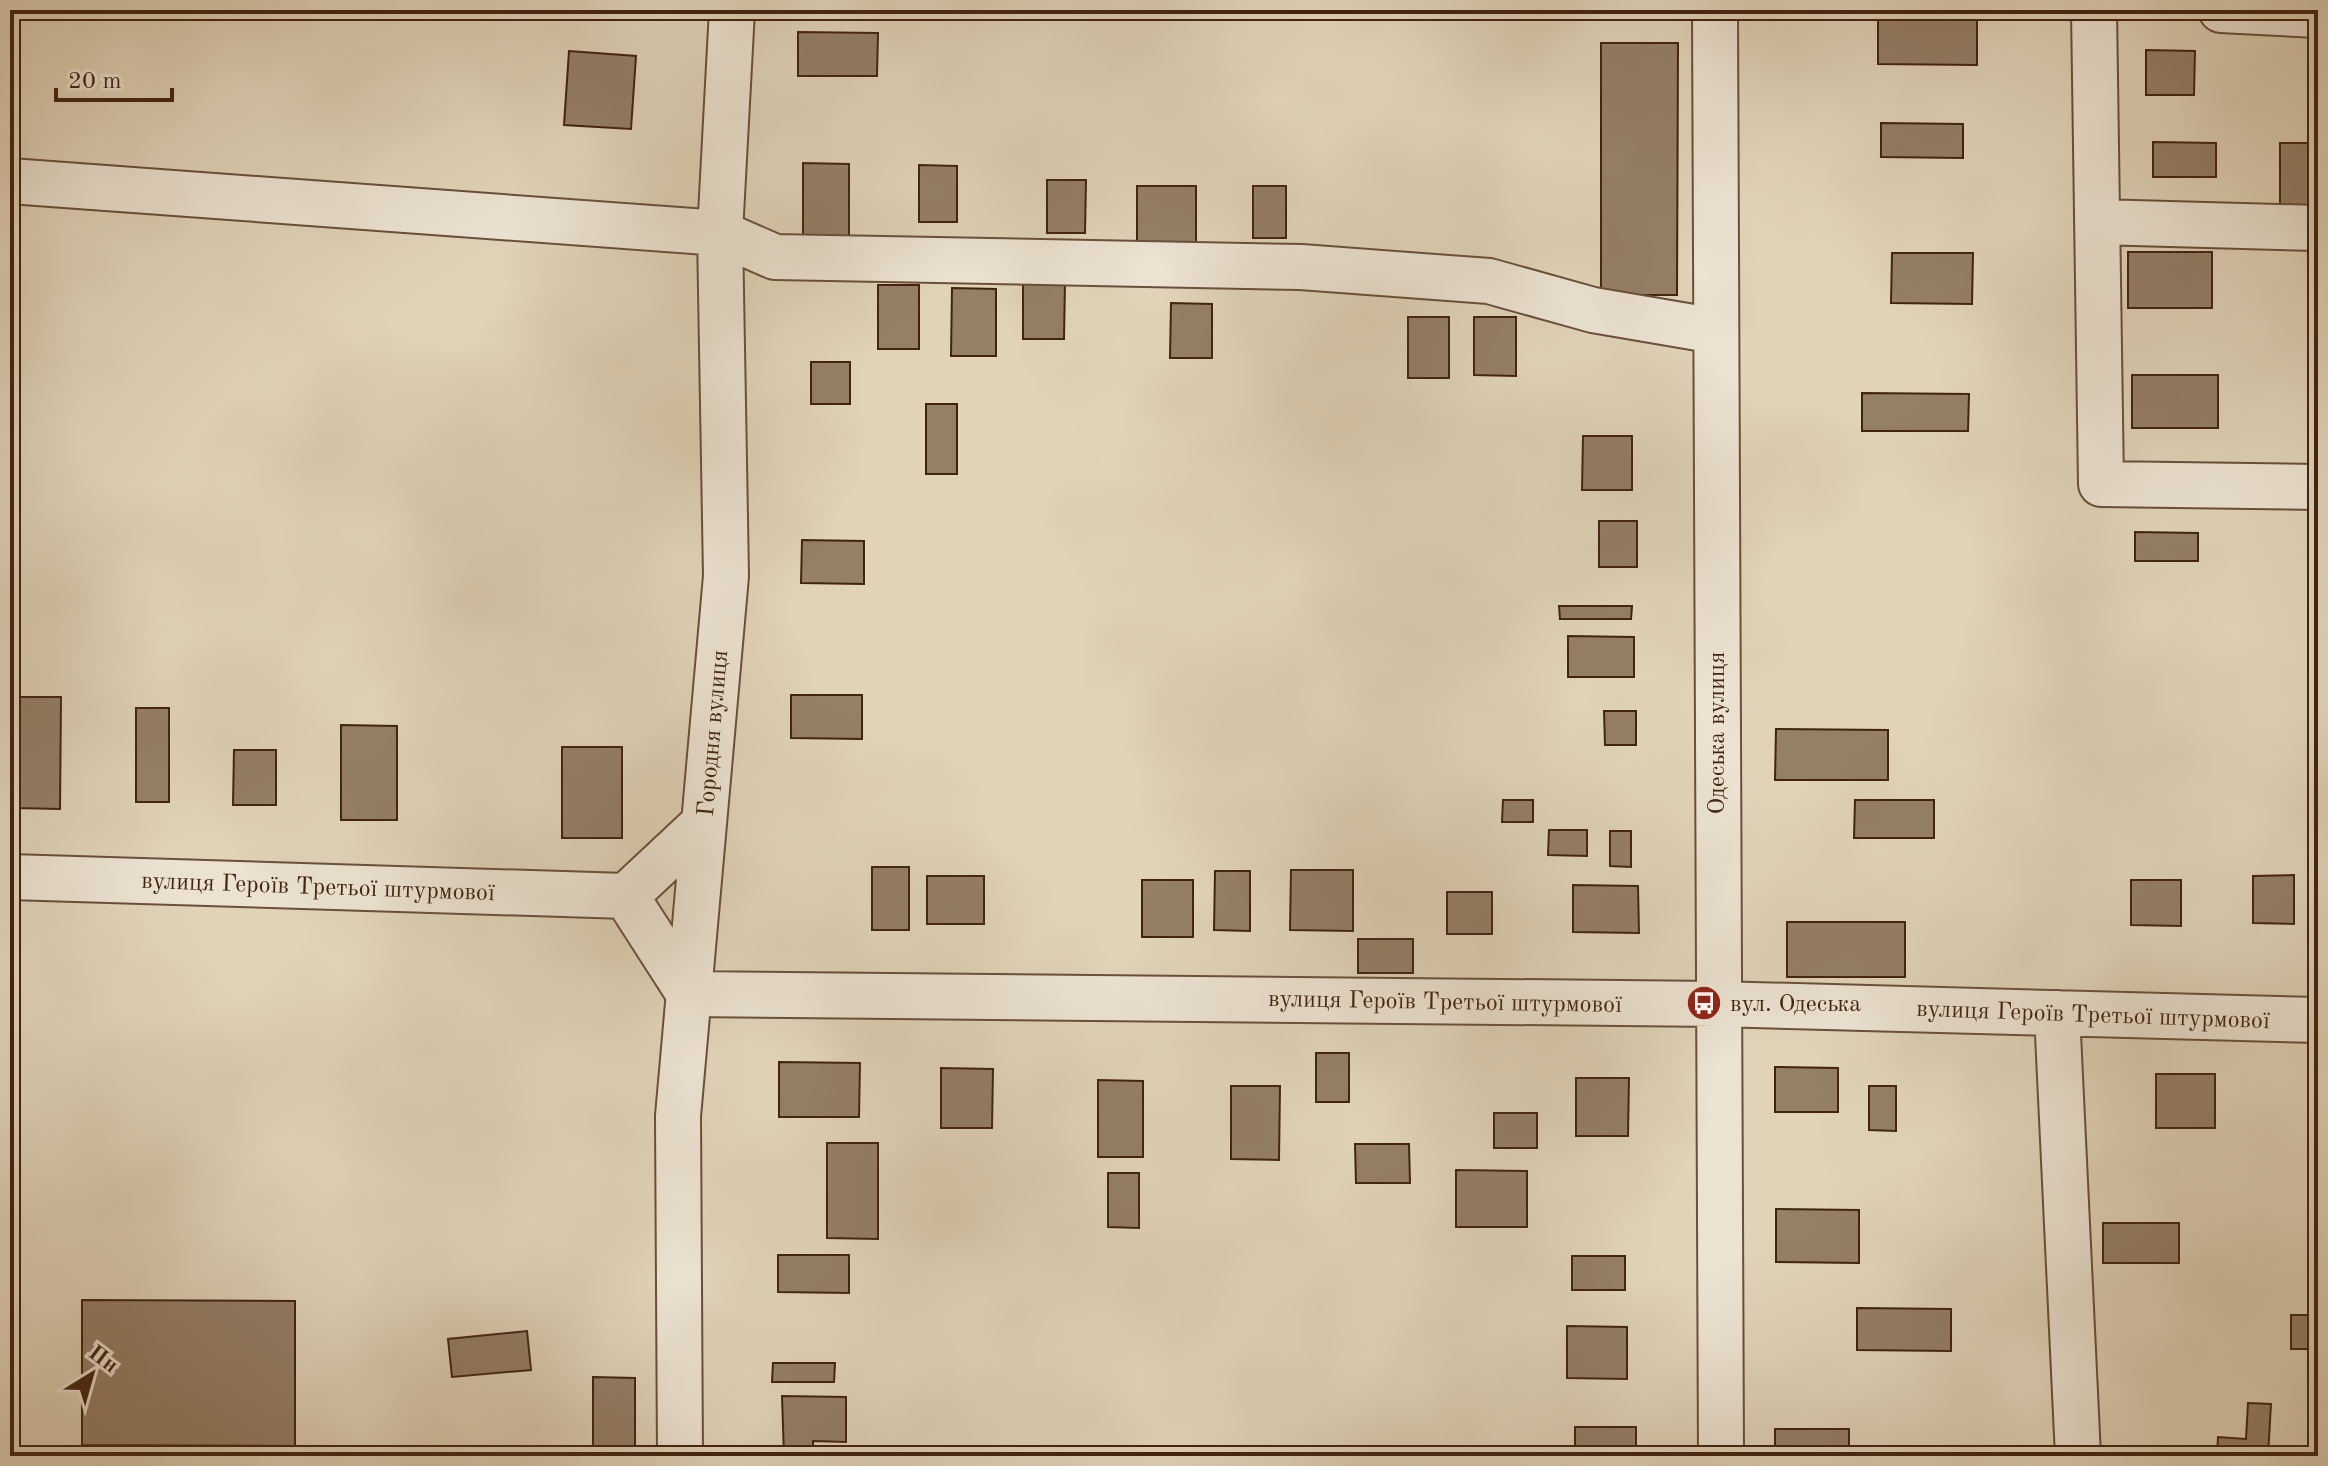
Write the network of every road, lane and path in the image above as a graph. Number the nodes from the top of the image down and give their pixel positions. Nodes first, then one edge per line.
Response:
1 (732, 10) edge
2 (1715, 10) edge
3 (2094, 10) edge
4 (2221, 10) edge
5 (2318, 15) edge
6 (10, 181) edge
7 (2097, 222) junction
8 (2318, 228) edge
9 (720, 233) junction
10 (1716, 331) junction
11 (2318, 487) edge
12 (704, 823) junction
13 (10, 877) edge
14 (626, 896) junction
15 (689, 994) junction
16 (1717, 1004) junction
17 (2057, 1013) junction
18 (2318, 1020) edge
19 (680, 1456) edge
20 (1721, 1456) edge
21 (2078, 1456) edge

1 - 9 street, Городня вулиця
2 - 10 street, Одеська вулиця
3 - 7 street
4 - 5 street
6 - 9 street
7 - 8 street
7 - 11 street
9 - 10 street
9 - 12 street, Городня вулиця
10 - 16 street, Одеська вулиця
12 - 14 street
12 - 15 street, Городня вулиця
13 - 14 street, вулиця Героїв Третьої штурмової
14 - 15 street
15 - 16 street, вулиця Героїв Третьої штурмової
15 - 19 street, Городня вулиця
16 - 17 street, вулиця Героїв Третьої штурмової
16 - 20 street, Одеська вулиця
17 - 18 street, вулиця Героїв Третьої штурмової
17 - 21 street

